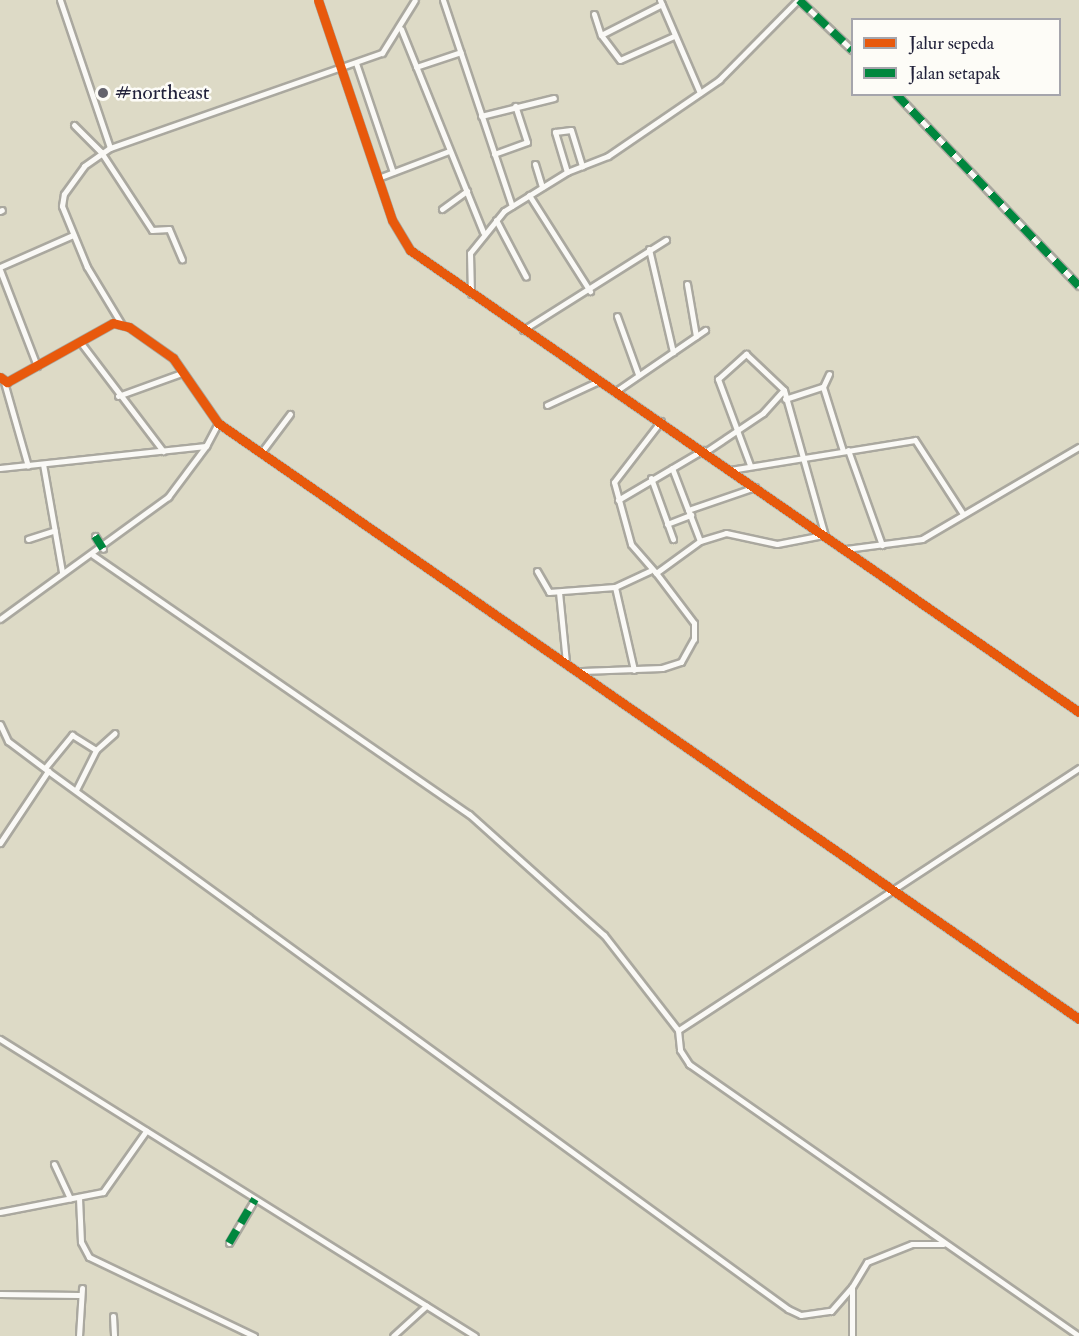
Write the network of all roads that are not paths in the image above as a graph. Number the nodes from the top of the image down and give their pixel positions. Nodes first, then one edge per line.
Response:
1 (60, 0) edge
2 (318, 0) edge
3 (415, 0) edge
4 (443, 0) edge
5 (798, 0) edge
6 (661, 2) edge
7 (594, 14) dead end
8 (401, 29) junction
9 (601, 35) junction
10 (674, 36) junction
11 (851, 49) edge
12 (461, 52) junction
13 (357, 63) junction
14 (416, 67) junction
15 (340, 70) junction
16 (700, 93) junction
17 (898, 96) edge
18 (554, 98) dead end
19 (514, 106) junction
20 (481, 116) junction
21 (74, 125) dead end
22 (110, 148) junction
23 (449, 151) junction
24 (101, 152) junction
25 (494, 154) junction
26 (535, 164) dead end
27 (582, 166) junction
28 (393, 172) junction
29 (567, 172) junction
30 (378, 178) junction
31 (542, 187) junction
32 (467, 191) junction
33 (529, 195) junction
34 (512, 206) junction
35 (442, 209) dead end
36 (496, 220) junction
37 (483, 231) junction
38 (73, 235) junction
39 (666, 240) dead end
40 (649, 249) junction
41 (182, 259) dead end
42 (0, 269) edge
43 (526, 277) dead end
44 (687, 284) dead end
45 (1079, 286) edge
46 (7, 291) junction
47 (590, 291) junction
48 (471, 294) junction
49 (0, 295) edge
50 (617, 316) dead end
51 (122, 325) junction
52 (523, 330) junction
53 (705, 330) dead end
54 (696, 336) junction
55 (81, 343) junction
56 (674, 351) junction
57 (37, 366) junction
58 (182, 373) junction
59 (638, 374) junction
60 (829, 374) dead end
61 (1, 380) edge
62 (599, 381) junction
63 (823, 387) junction
64 (784, 390) junction
65 (616, 391) junction
66 (118, 396) junction
67 (785, 399) junction
68 (547, 405) dead end
69 (290, 414) dead end
70 (661, 421) junction
71 (218, 423) junction
72 (735, 430) junction
73 (206, 446) junction
74 (1079, 447) edge
75 (263, 450) junction
76 (845, 450) junction
77 (164, 451) junction
78 (704, 451) junction
79 (806, 457) junction
80 (43, 464) junction
81 (750, 465) junction
82 (28, 466) junction
83 (0, 468) edge
84 (672, 468) junction
85 (730, 470) junction
86 (651, 478) junction
87 (755, 487) junction
88 (618, 500) junction
89 (689, 513) junction
90 (963, 514) junction
91 (667, 524) junction
92 (55, 530) junction
93 (95, 536) dead end
94 (824, 536) junction
95 (28, 539) dead end
96 (673, 539) dead end
97 (700, 541) junction
98 (882, 544) junction
99 (103, 549) junction
100 (846, 549) junction
101 (93, 555) junction
102 (537, 571) dead end
103 (649, 571) junction
104 (62, 572) junction
105 (656, 573) junction
106 (615, 586) junction
107 (559, 592) junction
108 (0, 619) edge
109 (566, 662) junction
110 (634, 670) junction
111 (580, 671) junction
112 (1079, 712) edge
113 (0, 724) edge
114 (115, 733) dead end
115 (2, 739) edge
116 (96, 750) junction
117 (1079, 768) edge
118 (46, 769) junction
119 (76, 790) junction
120 (0, 843) edge
121 (895, 889) junction
122 (1079, 1019) edge
123 (678, 1030) junction
124 (0, 1039) edge
125 (146, 1131) junction
126 (54, 1164) dead end
127 (79, 1198) junction
128 (70, 1199) junction
129 (255, 1199) junction
130 (0, 1212) edge
131 (229, 1243) dead end
132 (945, 1244) junction
133 (852, 1287) junction
134 (82, 1288) dead end
135 (0, 1294) edge
136 (79, 1296) junction
137 (426, 1306) junction
138 (113, 1316) dead end
139 (79, 1336) edge
140 (114, 1336) edge
141 (254, 1336) edge
142 (393, 1336) edge
143 (475, 1336) edge
144 (852, 1336) edge
145 (1079, 1336) edge

1 - 22 street
2 - 15 street
3 - 8 street
4 - 12 street
5 - 11 street
5 - 16 street
6 - 9 street
6 - 10 street
7 - 9 street
8 - 13 street
8 - 14 street
9 - 10 street
10 - 16 street
12 - 14 street
12 - 20 street
13 - 15 street
13 - 28 street
14 - 23 street
15 - 22 street
15 - 30 street
16 - 27 street
17 - 45 street
18 - 19 street
19 - 20 street
19 - 25 street
20 - 25 street
21 - 24 street
22 - 24 street
23 - 28 street
23 - 32 street
24 - 38 street
24 - 41 street
25 - 34 street
26 - 31 street
27 - 29 street
27 - 29 street
28 - 30 street
29 - 31 street
30 - 48 street
31 - 33 street
32 - 35 street
32 - 37 street
33 - 34 street
33 - 47 street
34 - 36 street
36 - 37 street
36 - 43 street
37 - 48 street
38 - 42 street
38 - 51 street
39 - 40 street
40 - 47 street
40 - 56 street
42 - 46 street
44 - 54 street
46 - 49 street
46 - 57 street
47 - 52 street
48 - 52 street
50 - 59 street
51 - 55 street
51 - 58 street
52 - 62 street
53 - 54 street
54 - 56 street
55 - 57 street
55 - 66 street
56 - 59 street
57 - 61 street
58 - 66 street
58 - 71 street
59 - 65 street
60 - 63 street
61 - 82 street
62 - 65 street
62 - 68 street
63 - 67 street
63 - 76 street
64 - 67 street
64 - 72 street
64 - 72 street
65 - 70 street
66 - 77 street
67 - 79 street
69 - 75 street
70 - 78 street
70 - 88 street
71 - 73 street
71 - 75 street
72 - 78 street
72 - 81 street
73 - 77 street
73 - 99 street
74 - 90 street
75 - 109 street
76 - 79 street
76 - 90 street
76 - 98 street
77 - 80 street
78 - 84 street
78 - 85 street
79 - 81 street
79 - 94 street
80 - 82 street
80 - 92 street
81 - 85 street
82 - 83 street
84 - 86 street
84 - 89 street
85 - 87 street
86 - 88 street
86 - 91 street
87 - 89 street
87 - 94 street
88 - 103 street
89 - 91 street
89 - 97 street
90 - 98 street
91 - 96 street
92 - 95 street
92 - 104 street
93 - 99 street
94 - 97 street
94 - 100 street
97 - 105 street
98 - 100 street
99 - 101 street
100 - 112 street
101 - 104 street
101 - 123 street
102 - 107 street
103 - 105 street
103 - 106 street
104 - 108 street
105 - 110 street
106 - 107 street
106 - 110 street
107 - 109 street
109 - 111 street
110 - 111 street
111 - 121 street
113 - 115 street
114 - 116 street
115 - 118 street
116 - 118 street
116 - 119 street
117 - 121 street
118 - 119 street
118 - 120 street
119 - 133 street
121 - 122 street
121 - 123 street
123 - 132 street
124 - 125 street
125 - 127 street
125 - 129 street
126 - 128 street
127 - 128 street
127 - 141 street
128 - 130 street
129 - 131 street
129 - 137 street
132 - 133 street
132 - 145 street
133 - 144 street
134 - 136 street
135 - 136 street
136 - 139 street
137 - 142 street
137 - 143 street
138 - 140 street

